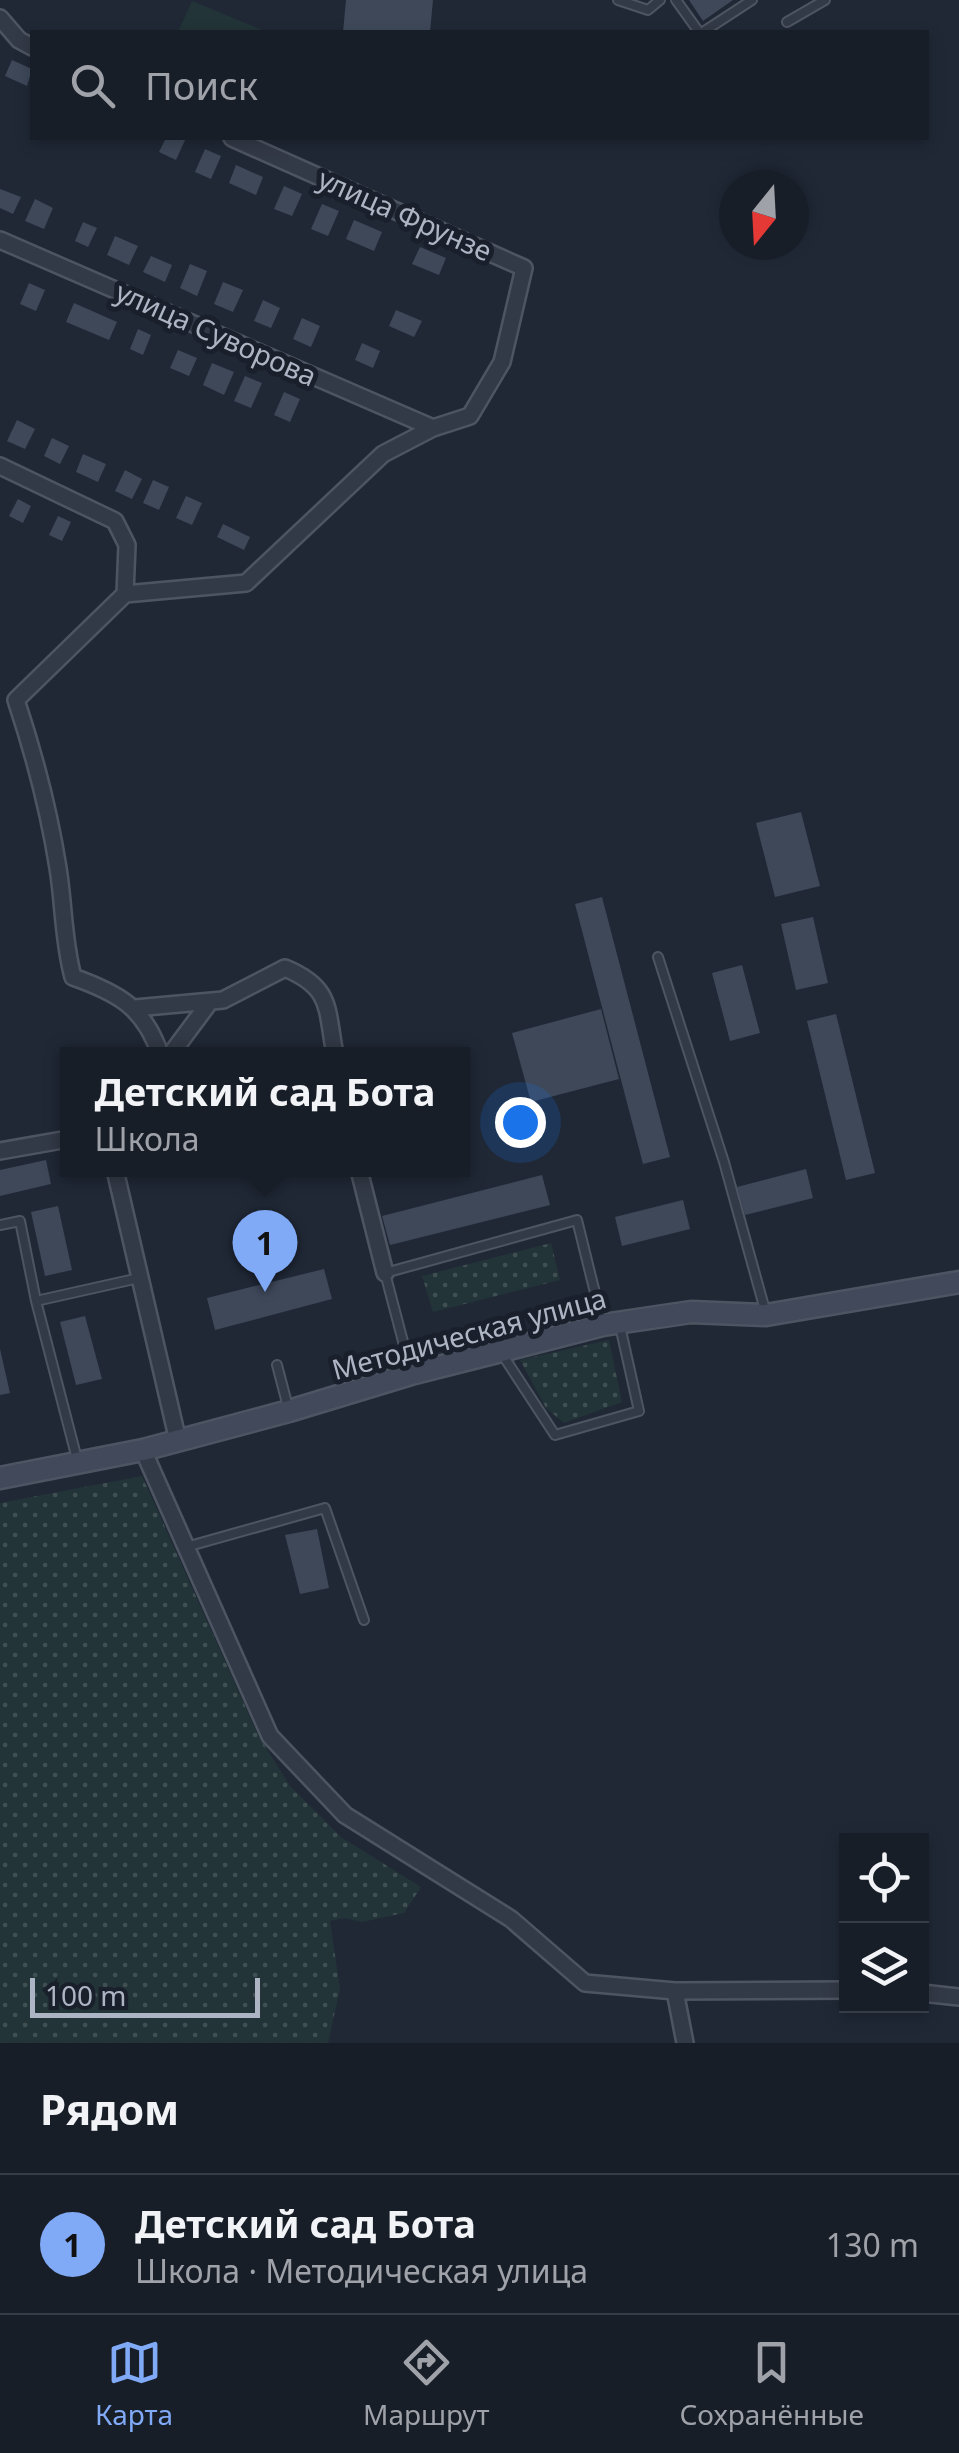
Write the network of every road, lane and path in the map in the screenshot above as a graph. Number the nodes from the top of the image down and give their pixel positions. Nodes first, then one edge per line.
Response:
1 (618, 0) edge
2 (660, 0) edge
3 (676, 0) edge
4 (752, 0) edge
5 (824, 0) edge
6 (0, 18) edge
7 (787, 22) dead end
8 (699, 30) edge
9 (704, 30) edge
10 (30, 46) edge
11 (236, 140) edge
12 (0, 240) edge
13 (433, 428) junction
14 (0, 466) edge
15 (125, 594) junction
16 (0, 688) edge
17 (16, 700) junction
18 (658, 957) dead end
19 (209, 1002) junction
20 (136, 1008) junction
21 (157, 1047) edge
22 (176, 1047) edge
23 (334, 1047) edge
24 (60, 1140) edge
25 (0, 1152) edge
26 (117, 1177) edge
27 (361, 1177) edge
28 (0, 1224) edge
29 (385, 1273) junction
30 (140, 1278) junction
31 (959, 1282) edge
32 (36, 1302) junction
33 (766, 1314) junction
34 (611, 1324) junction
35 (500, 1350) junction
36 (277, 1365) dead end
37 (411, 1374) junction
38 (289, 1412) junction
39 (178, 1441) junction
40 (143, 1450) junction
41 (78, 1463) junction
42 (0, 1478) edge
43 (186, 1548) junction
44 (364, 1620) dead end
45 (839, 1990) edge
46 (675, 1991) junction
47 (929, 1993) edge
48 (959, 1996) edge
49 (684, 2043) edge

1 - 2 lane
3 - 8 lane
4 - 9 lane
5 - 7 lane
6 - 10 street
11 - 13 street, улица Фрунзе
12 - 13 street, улица Суворова
13 - 15 street
14 - 15 street
15 - 17 street
16 - 17 street
17 - 20 street
18 - 33 lane
19 - 20 street
19 - 22 street
19 - 23 street
20 - 21 street
24 - 25 street
26 - 30 street
27 - 29 street
28 - 32 lane
29 - 34 lane
29 - 37 lane
30 - 32 lane
30 - 39 street
31 - 33 main road, Методическая улица
32 - 41 lane
33 - 34 main road, Методическая улица
34 - 35 main road, Методическая улица
34 - 35 lane
35 - 37 main road, Методическая улица
36 - 38 lane
37 - 38 main road, Методическая улица
38 - 39 main road, Методическая улица
39 - 40 main road, Методическая улица
40 - 41 main road, Методическая улица
40 - 43 street
41 - 42 main road, Методическая улица
43 - 44 lane
43 - 46 street
45 - 46 street
46 - 49 street
47 - 48 street

